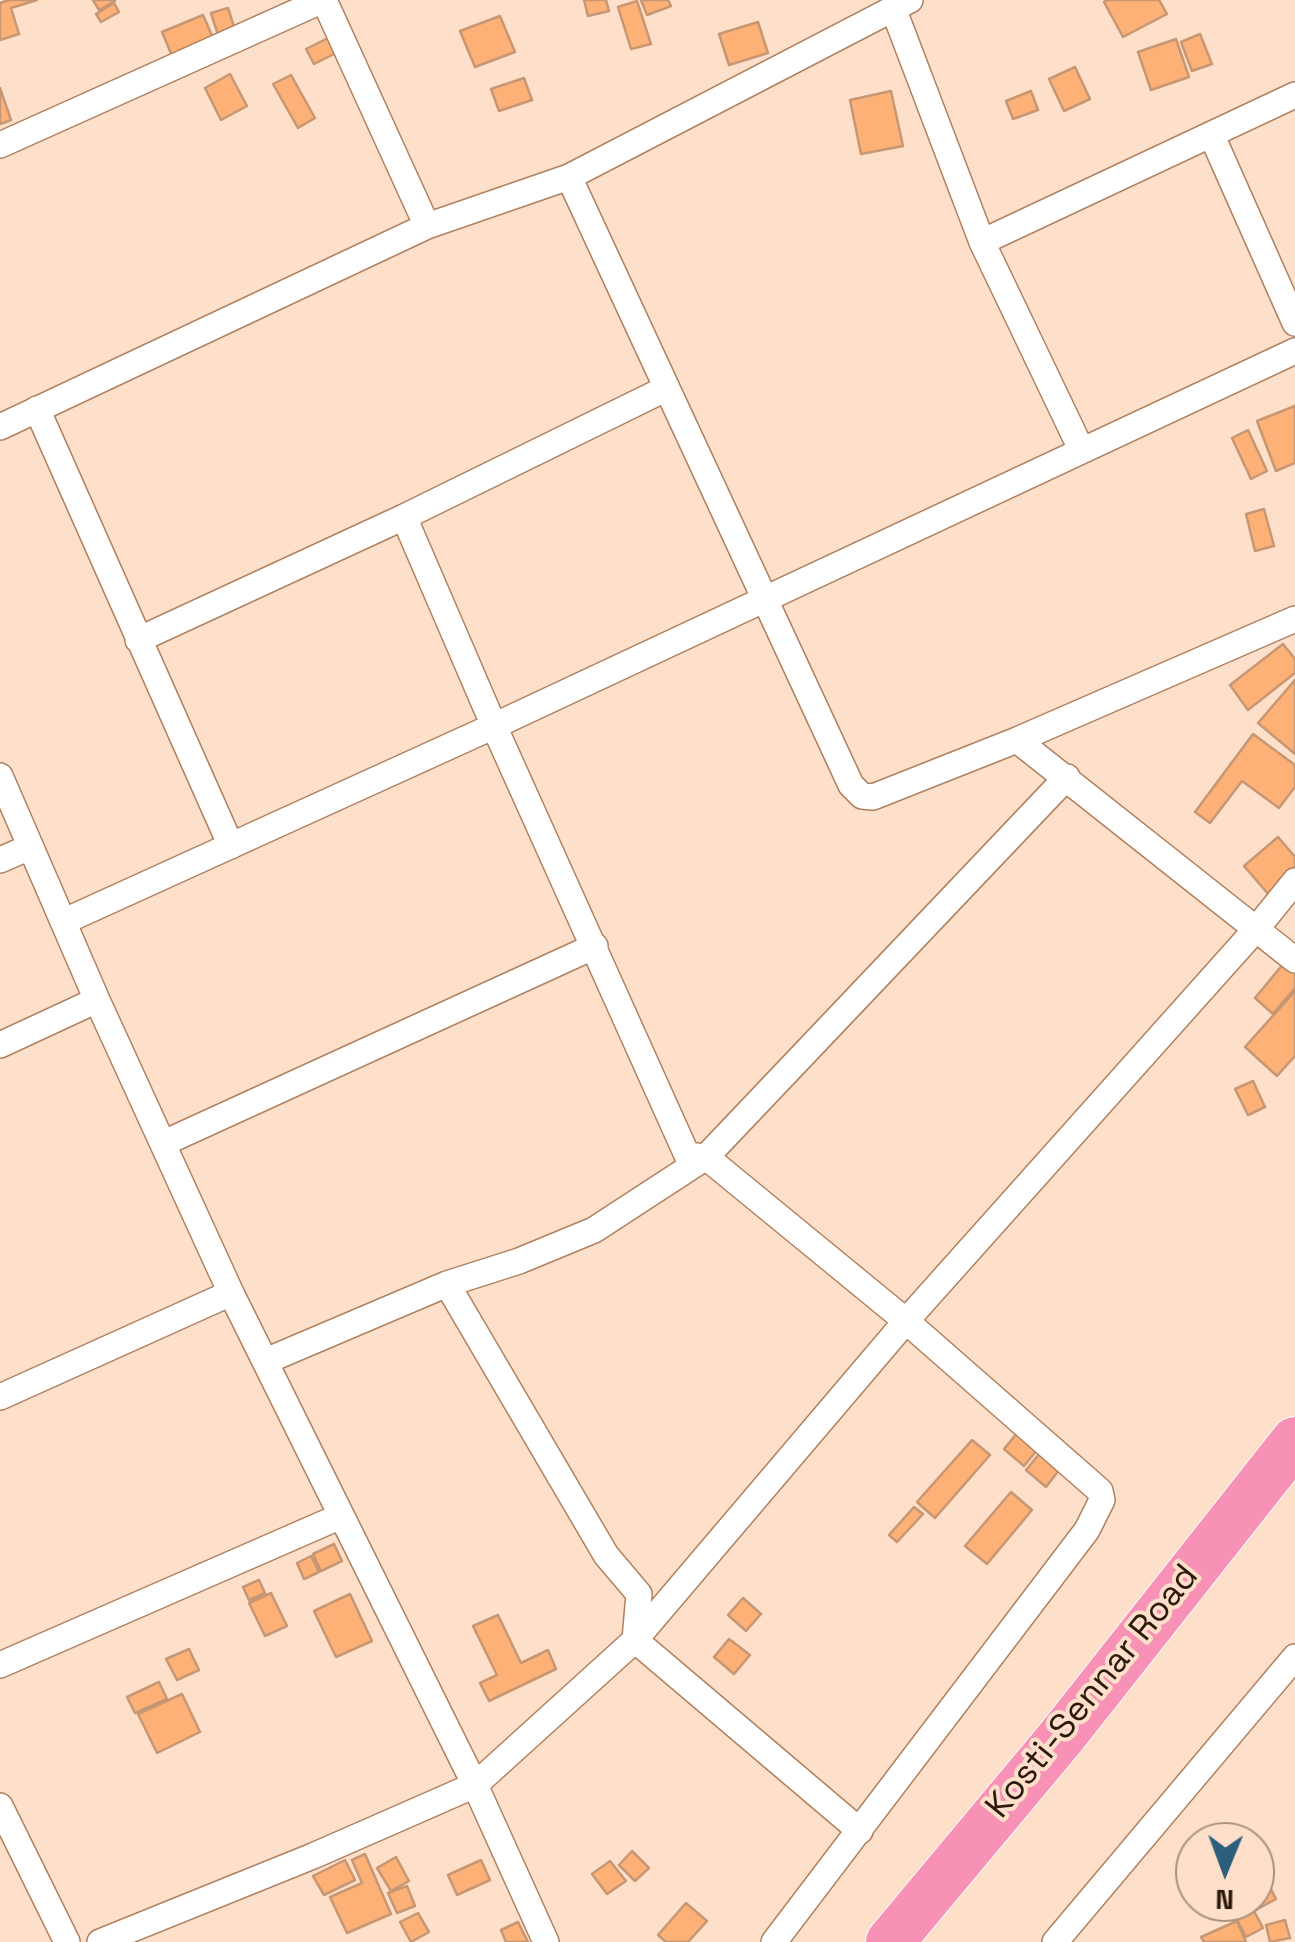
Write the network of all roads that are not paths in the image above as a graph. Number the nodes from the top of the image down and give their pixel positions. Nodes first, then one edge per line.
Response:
1 (323, 0) edge
2 (902, 4) edge
3 (1295, 95) edge
4 (1212, 136) junction
5 (0, 145) edge
6 (569, 177) junction
7 (427, 226) junction
8 (982, 242) junction
9 (1295, 322) edge
10 (1295, 350) edge
11 (667, 388) junction
12 (38, 410) junction
13 (0, 427) edge
14 (1081, 450) junction
15 (404, 517) junction
16 (766, 597) junction
17 (1295, 619) edge
18 (138, 640) junction
19 (494, 726) junction
20 (1017, 740) junction
21 (0, 776) edge
22 (1066, 777) junction
23 (231, 846) junction
24 (30, 847) junction
25 (0, 860) edge
26 (1295, 882) edge
27 (65, 921) junction
28 (1257, 928) junction
29 (595, 946) junction
30 (1295, 960) edge
31 (97, 1000) junction
32 (0, 1044) edge
33 (164, 1143) junction
34 (706, 1157) junction
35 (448, 1284) junction
36 (231, 1294) junction
37 (906, 1321) junction
38 (266, 1362) junction
39 (0, 1397) edge
40 (1295, 1441) edge
41 (341, 1516) junction
42 (635, 1640) junction
43 (1295, 1657) edge
44 (0, 1664) edge
45 (476, 1785) junction
46 (0, 1806) edge
47 (860, 1832) junction
48 (67, 1942) edge
49 (100, 1942) edge
50 (546, 1942) edge
51 (774, 1942) edge
52 (890, 1942) edge
53 (1055, 1942) edge

1 - 5 street
1 - 7 street
2 - 6 street
2 - 8 street
3 - 4 street
4 - 8 street
4 - 9 street
6 - 7 street
6 - 11 street
7 - 12 street
8 - 14 street
10 - 14 street
11 - 15 street
11 - 16 street
12 - 13 street
12 - 18 street
14 - 16 street
15 - 18 street
15 - 19 street
16 - 19 street
16 - 20 street
17 - 20 street
18 - 23 street
19 - 23 street
19 - 29 street
20 - 22 street
21 - 24 street
22 - 28 street
22 - 34 street
23 - 27 street
24 - 25 street
24 - 27 street
26 - 28 street
27 - 31 street
28 - 30 street
28 - 37 street
29 - 33 street
29 - 34 street
31 - 32 street
31 - 33 street
33 - 36 street
34 - 35 street
34 - 37 street
35 - 38 street
35 - 42 street
36 - 38 street
36 - 39 street
37 - 42 street
37 - 47 street
38 - 41 street
40 - 52 highway, Kosti-Sennar Road
41 - 44 street
41 - 45 street
42 - 45 street
42 - 47 street
43 - 53 street
45 - 49 street
45 - 50 street
46 - 48 street
47 - 51 street

